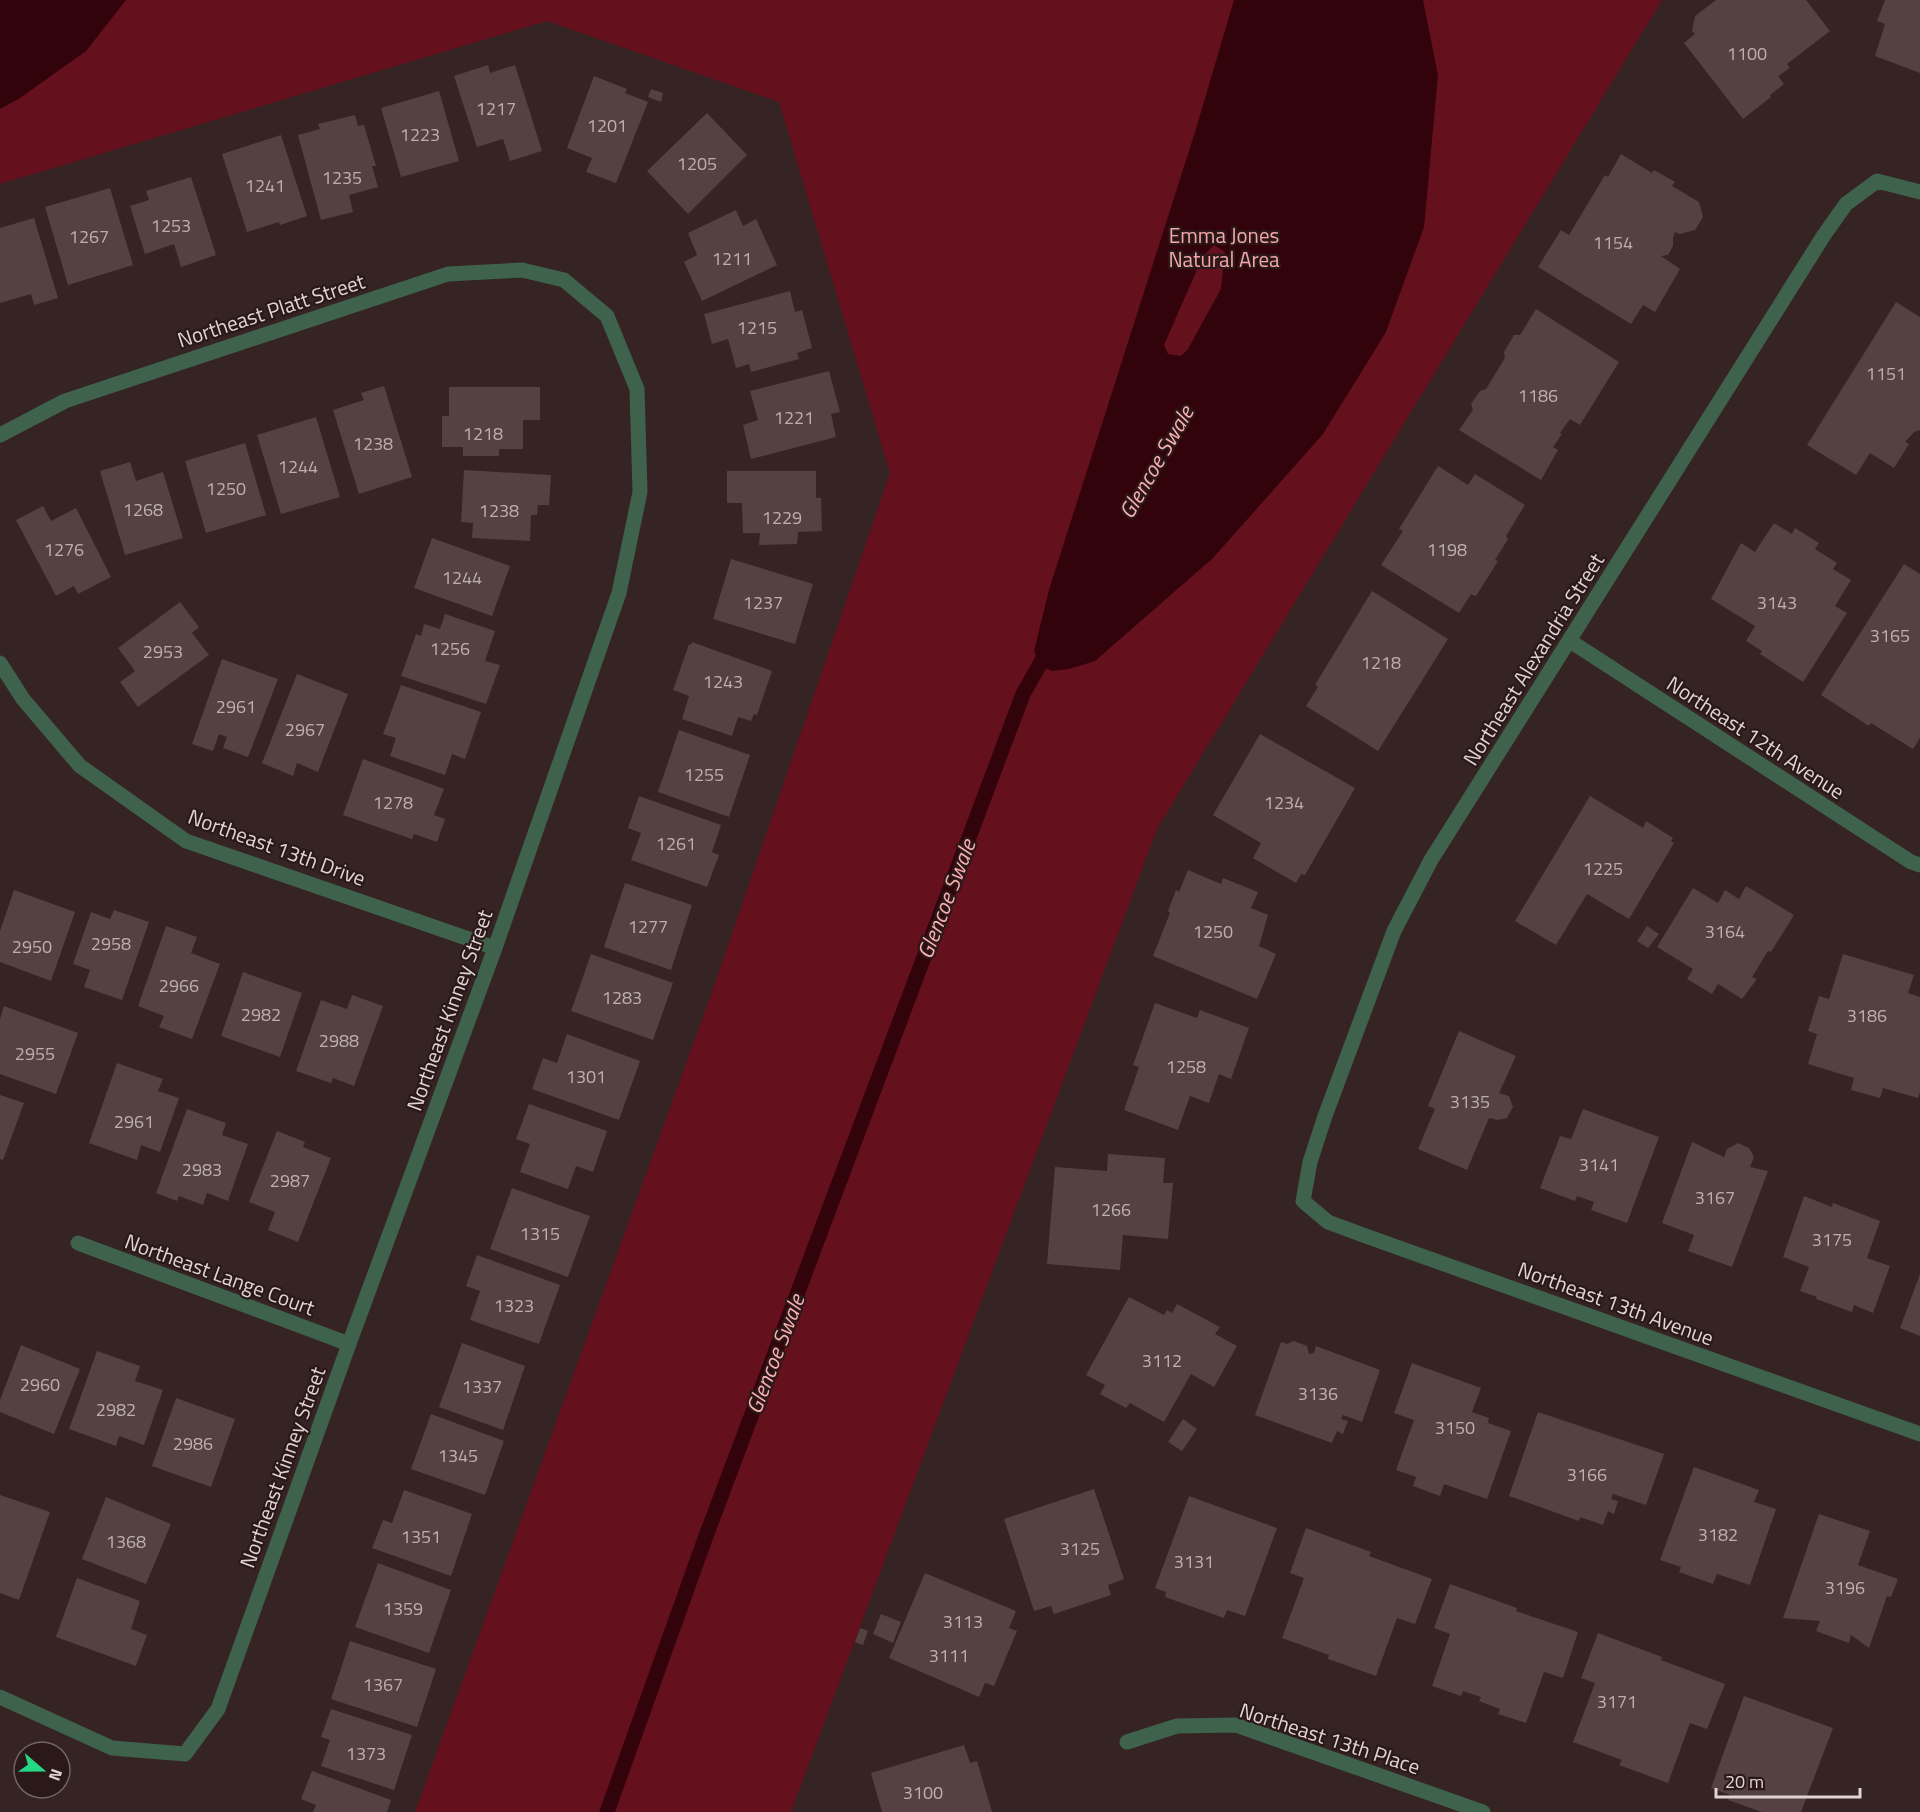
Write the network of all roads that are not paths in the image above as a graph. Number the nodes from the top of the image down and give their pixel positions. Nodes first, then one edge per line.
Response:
1 (1920, 192) edge
2 (564, 280) joint
3 (0, 435) edge
4 (1570, 641) junction
5 (0, 663) edge
6 (1920, 866) edge
7 (495, 948) junction
8 (1303, 1201) joint
9 (78, 1243) dead end
10 (349, 1344) junction
11 (1920, 1434) edge
12 (0, 1697) edge
13 (1127, 1742) dead end
14 (1483, 1812) edge

1 - 4 street, Northeast Alexandria Street
2 - 3 street, Northeast Platt Street
2 - 7 street, Northeast Kinney Street
4 - 6 street, Northeast 12th Avenue
4 - 8 street, Northeast Alexandria Street
5 - 7 street, Northeast 13th Drive
7 - 10 street, Northeast Kinney Street
8 - 11 street, Northeast 13th Avenue
9 - 10 street, Northeast Lange Court
10 - 12 street, Northeast Kinney Street
13 - 14 street, Northeast 13th Place

